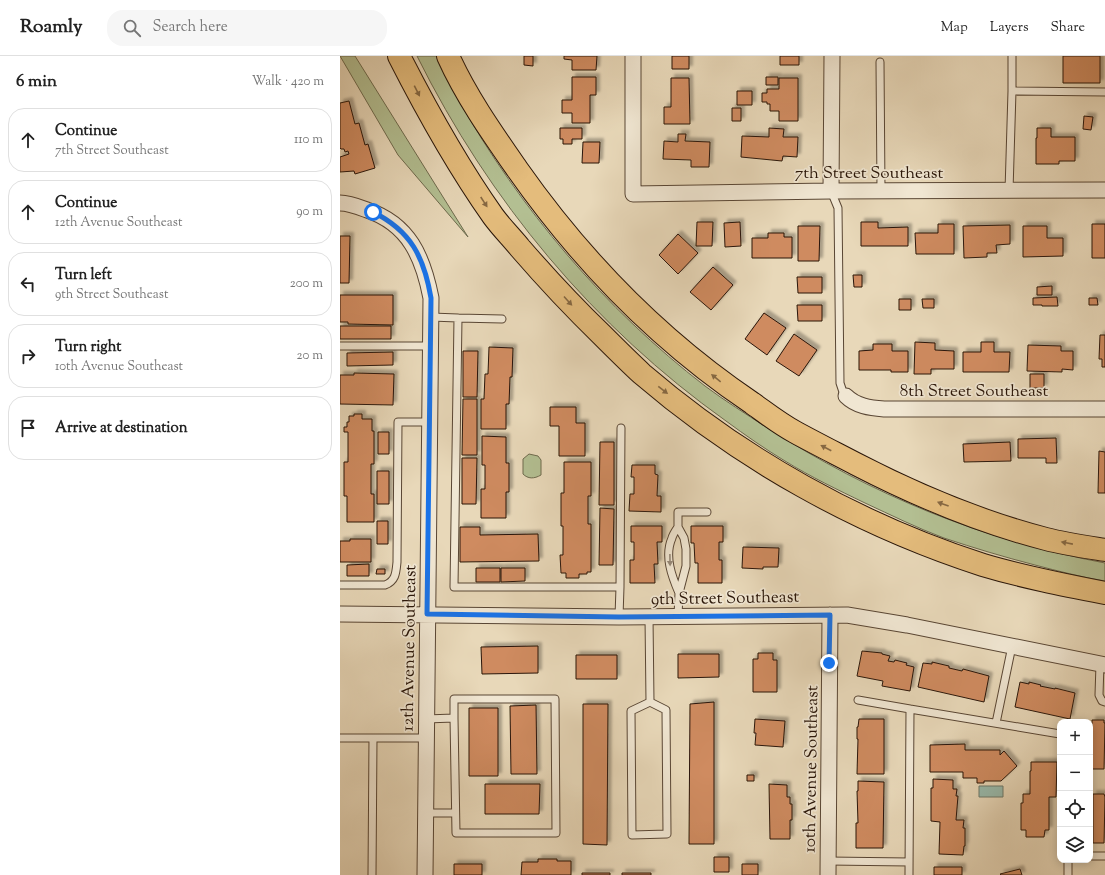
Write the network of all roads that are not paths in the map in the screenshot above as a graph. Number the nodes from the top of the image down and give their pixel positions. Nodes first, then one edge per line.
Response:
1 (399, 56) edge
2 (448, 56) edge
3 (633, 56) edge
4 (832, 56) edge
5 (1012, 56) edge
6 (880, 62) dead end
7 (1012, 91) junction
8 (1105, 92) edge
9 (1105, 190) edge
10 (831, 191) junction
11 (881, 191) junction
12 (1009, 191) junction
13 (340, 203) edge
14 (431, 317) junction
15 (458, 318) junction
16 (502, 319) dead end
17 (340, 346) edge
18 (430, 346) junction
19 (846, 396) joint
20 (1105, 408) edge
21 (429, 422) junction
22 (621, 428) dead end
23 (707, 512) dead end
24 (678, 527) junction
25 (1105, 550) edge
26 (340, 585) edge
27 (620, 587) junction
28 (679, 593) junction
29 (1105, 594) edge
30 (340, 614) edge
31 (427, 614) junction
32 (830, 615) junction
33 (678, 616) junction
34 (619, 617) junction
35 (649, 617) junction
36 (1012, 646) junction
37 (1102, 664) edge
38 (858, 700) dead end
39 (650, 702) junction
40 (1105, 702) edge
41 (910, 708) junction
42 (426, 718) junction
43 (454, 718) junction
44 (996, 723) junction
45 (1057, 733) edge
46 (340, 738) edge
47 (373, 738) junction
48 (426, 738) junction
49 (426, 813) junction
50 (455, 813) junction
51 (1093, 856) edge
52 (1105, 856) edge
53 (909, 862) junction
54 (1068, 863) edge
55 (828, 868) edge
56 (372, 875) edge
57 (425, 875) edge
58 (909, 875) edge
59 (1068, 875) edge

1 -> 29 highway
25 -> 2 highway
3 - 10 street, 7th Street Southeast
4 - 10 street
5 - 7 lane
6 - 11 lane
7 - 8 lane
7 - 12 lane
9 - 12 street, 7th Street Southeast
10 - 11 street, 7th Street Southeast
10 - 19 lane
11 - 12 street, 7th Street Southeast
13 - 14 street
14 - 15 lane
14 - 18 street
15 - 16 lane
15 - 27 lane
17 - 18 lane
18 - 21 street
19 - 20 street, 8th Street Southeast
21 - 26 lane
21 - 31 street, 12th Avenue Southeast
22 - 27 lane
23 - 24 lane
24 - 28 lane
24 -> 28 lane
27 - 34 lane
28 - 33 lane
30 - 31 street, 9th Street Southeast
31 - 34 street, 9th Street Southeast
31 - 42 street, 12th Avenue Southeast
32 - 33 street, 9th Street Southeast
32 - 36 street, 9th Street Southeast
32 - 55 street, 10th Avenue Southeast
33 - 35 street, 9th Street Southeast
34 - 35 street, 9th Street Southeast
35 - 39 lane
36 - 37 street, 9th Street Southeast
36 - 44 lane
37 - 40 lane
38 - 41 lane
39 - 39 lane
41 - 44 lane
41 - 53 lane
42 - 43 lane
42 - 48 street, 12th Avenue Southeast
43 - 50 lane
43 - 50 lane
44 - 45 lane
46 - 47 lane
47 - 48 lane
47 - 56 lane
48 - 49 street, 12th Avenue Southeast
49 - 50 lane
49 - 57 street, 12th Avenue Southeast
51 - 52 lane
53 - 55 lane
53 - 58 lane
54 - 59 lane

